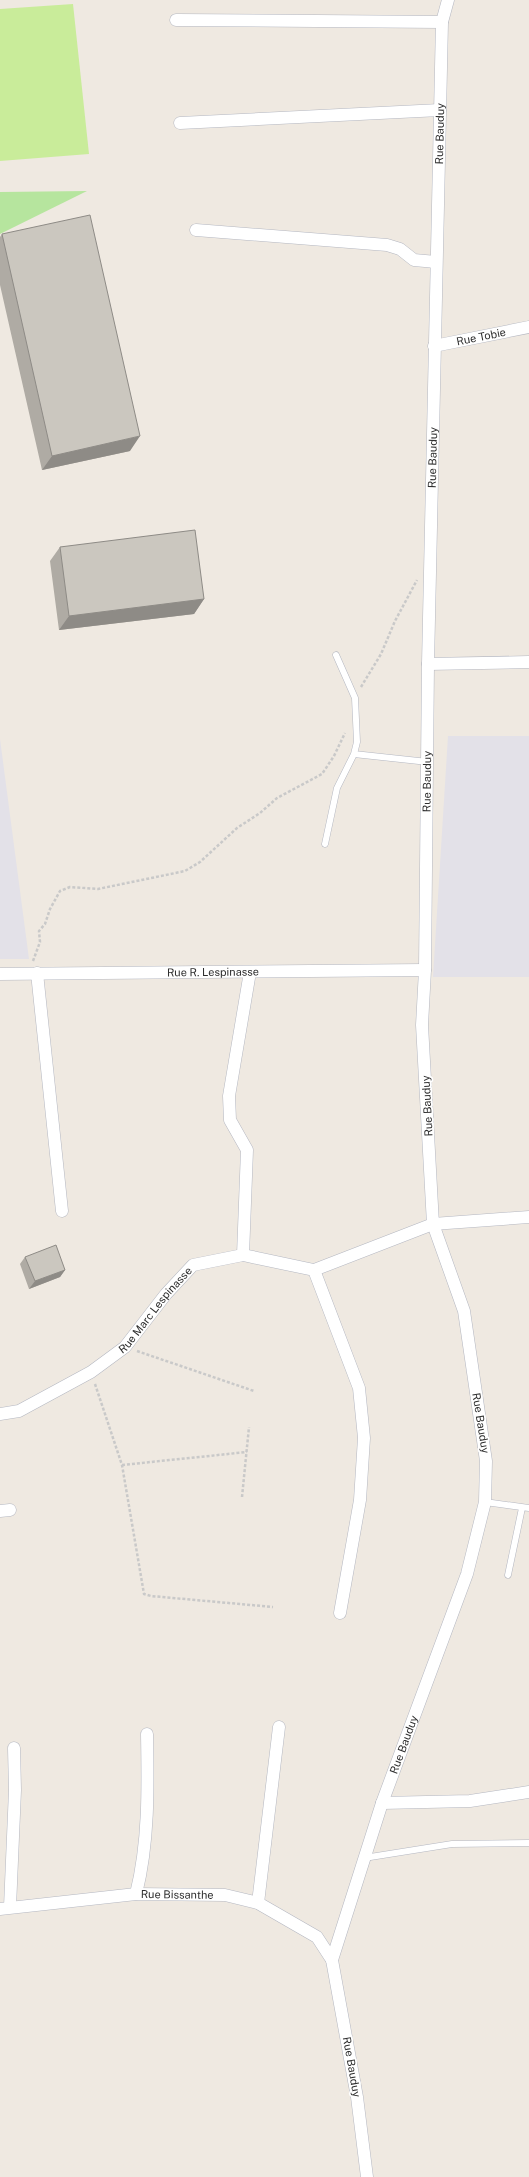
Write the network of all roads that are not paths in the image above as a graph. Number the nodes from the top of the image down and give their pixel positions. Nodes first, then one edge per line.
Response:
1 (448, 0) edge
2 (176, 20) dead end
3 (442, 22) junction
4 (440, 110) junction
5 (180, 123) dead end
6 (196, 230) dead end
7 (436, 262) junction
8 (529, 327) edge
9 (434, 346) junction
10 (336, 655) dead end
11 (529, 662) edge
12 (428, 664) junction
13 (354, 754) junction
14 (428, 762) junction
15 (325, 844) dead end
16 (425, 970) junction
17 (250, 972) junction
18 (34, 973) junction
19 (0, 974) edge
20 (62, 1211) dead end
21 (529, 1217) edge
22 (433, 1224) junction
23 (243, 1255) junction
24 (314, 1270) junction
25 (0, 1414) edge
26 (485, 1502) junction
27 (522, 1508) junction
28 (529, 1508) edge
29 (508, 1575) dead end
30 (340, 1613) dead end
31 (279, 1727) dead end
32 (147, 1734) dead end
33 (14, 1748) dead end
34 (529, 1792) edge
35 (382, 1803) junction
36 (529, 1843) edge
37 (364, 1858) junction
38 (136, 1894) junction
39 (258, 1903) junction
40 (5, 1908) edge
41 (332, 1960) junction
42 (368, 2177) edge

1 - 3 street, Rue Bauduy
2 - 3 street
3 - 4 street, Rue Bauduy
4 - 5 street
4 - 7 street, Rue Bauduy
6 - 7 street
7 - 9 street, Rue Bauduy
8 - 9 street, Rue Tobie
9 - 12 street, Rue Bauduy
10 - 13 lane
11 - 12 street
12 - 14 street, Rue Bauduy
13 - 14 lane
13 - 15 lane
14 - 16 street, Rue Bauduy
16 - 17 street, Rue R. Lespinasse
16 - 22 street, Rue Bauduy
17 - 18 street, Rue R. Lespinasse
17 - 23 street
18 - 19 street, Rue R. Lespinasse
18 - 20 street
21 - 22 street
22 - 24 street
22 - 26 street, Rue Bauduy
23 - 24 street, Rue Marc Lespinasse
23 - 25 street, Rue Marc Lespinasse
24 - 30 street
26 - 27 lane
26 - 35 street, Rue Bauduy
27 - 28 lane
27 - 29 lane
31 - 39 street
32 - 38 street
33 - 40 street
34 - 35 street
35 - 37 street, Rue Bauduy
36 - 37 lane
37 - 41 street, Rue Bauduy
38 - 39 street, Rue Bissanthe
38 - 40 street, Rue Bissanthe
39 - 41 street, Rue Bissanthe
41 - 42 street, Rue Bauduy

